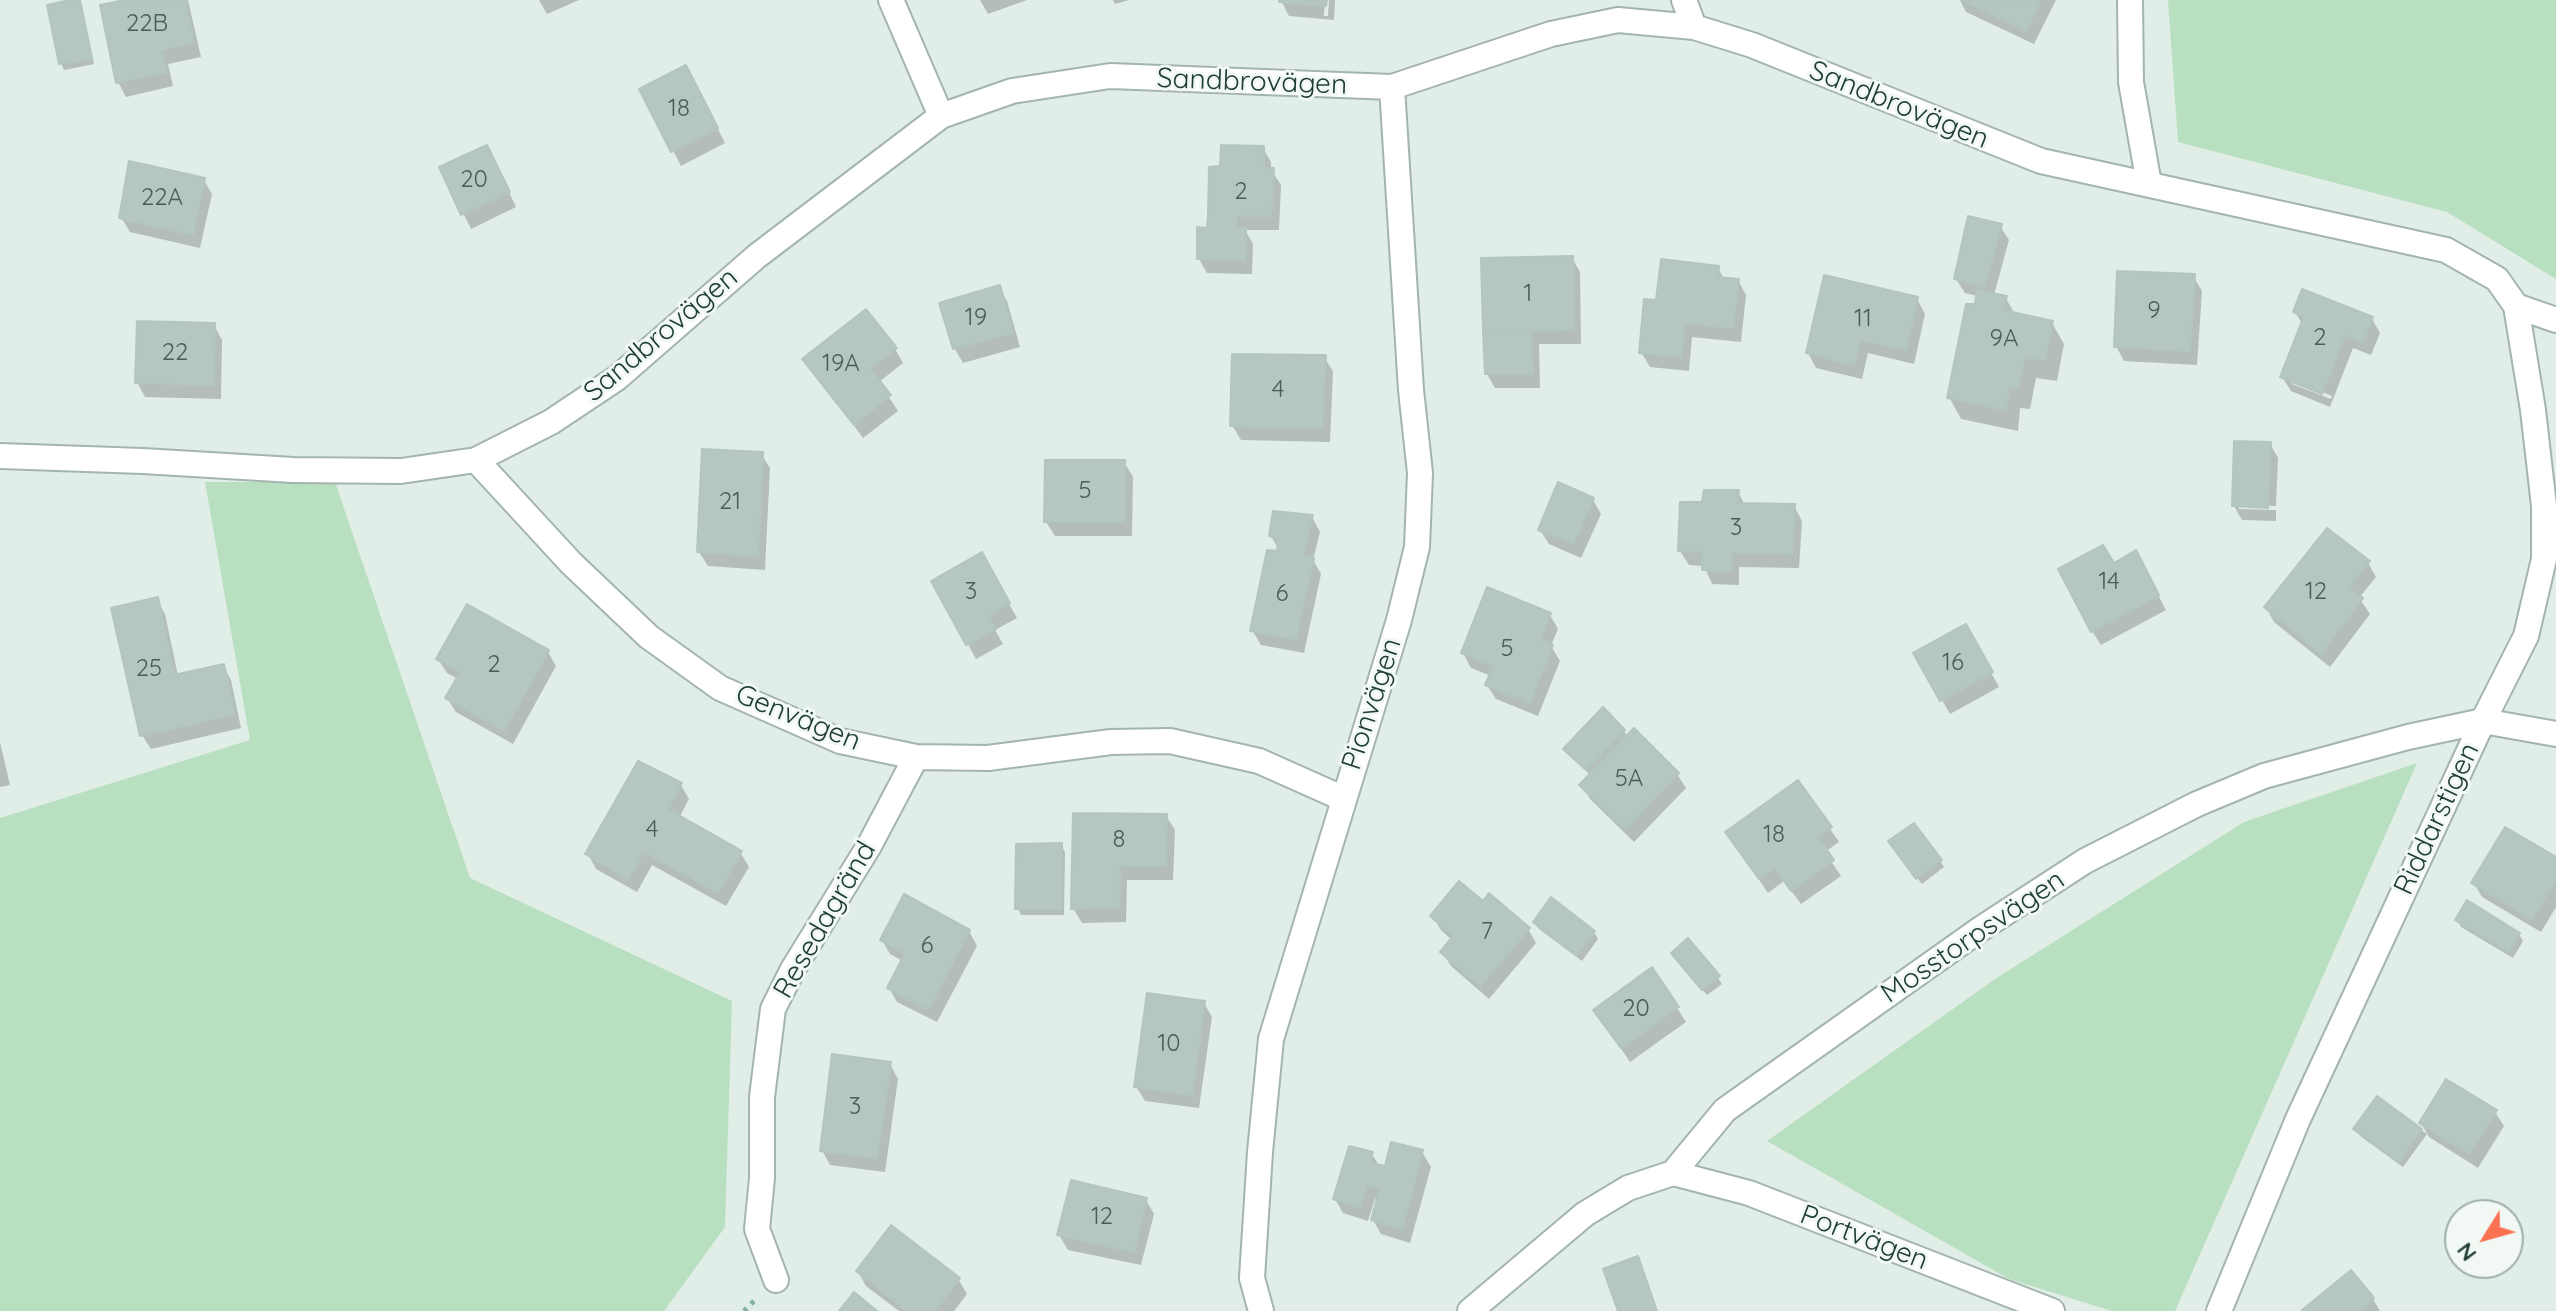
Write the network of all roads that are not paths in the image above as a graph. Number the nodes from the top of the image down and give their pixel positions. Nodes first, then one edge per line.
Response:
1 (891, 0) edge
2 (1684, 0) edge
3 (2130, 0) edge
4 (1694, 27) junction
5 (1392, 87) junction
6 (941, 116) junction
7 (2149, 184) junction
8 (2516, 306) junction
9 (2556, 320) edge
10 (0, 456) edge
11 (476, 460) junction
12 (2483, 721) junction
13 (2556, 734) edge
14 (916, 757) junction
15 (1342, 798) junction
16 (1673, 1173) junction
17 (776, 1280) dead end
18 (1261, 1311) edge
19 (1470, 1311) edge
20 (2052, 1311) edge
21 (2219, 1311) edge

1 - 6 street
2 - 4 street
3 - 7 street
4 - 5 street, Sandbrovägen
4 - 7 street, Sandbrovägen
5 - 6 street, Sandbrovägen
5 - 15 street, Pionvägen
6 - 11 street, Sandbrovägen
7 - 8 street, Sandbrovägen
8 - 9 street
8 - 12 street, Riddarstigen
10 - 11 street, Sandbrovägen
11 - 14 street, Genvägen
12 - 13 street, Mosstorpsvägen
12 - 16 street, Mosstorpsvägen
12 - 21 street, Riddarstigen
14 - 15 street, Genvägen
14 - 17 street, Resedagränd
15 - 18 street, Pionvägen
16 - 19 street
16 - 20 street, Portvägen

